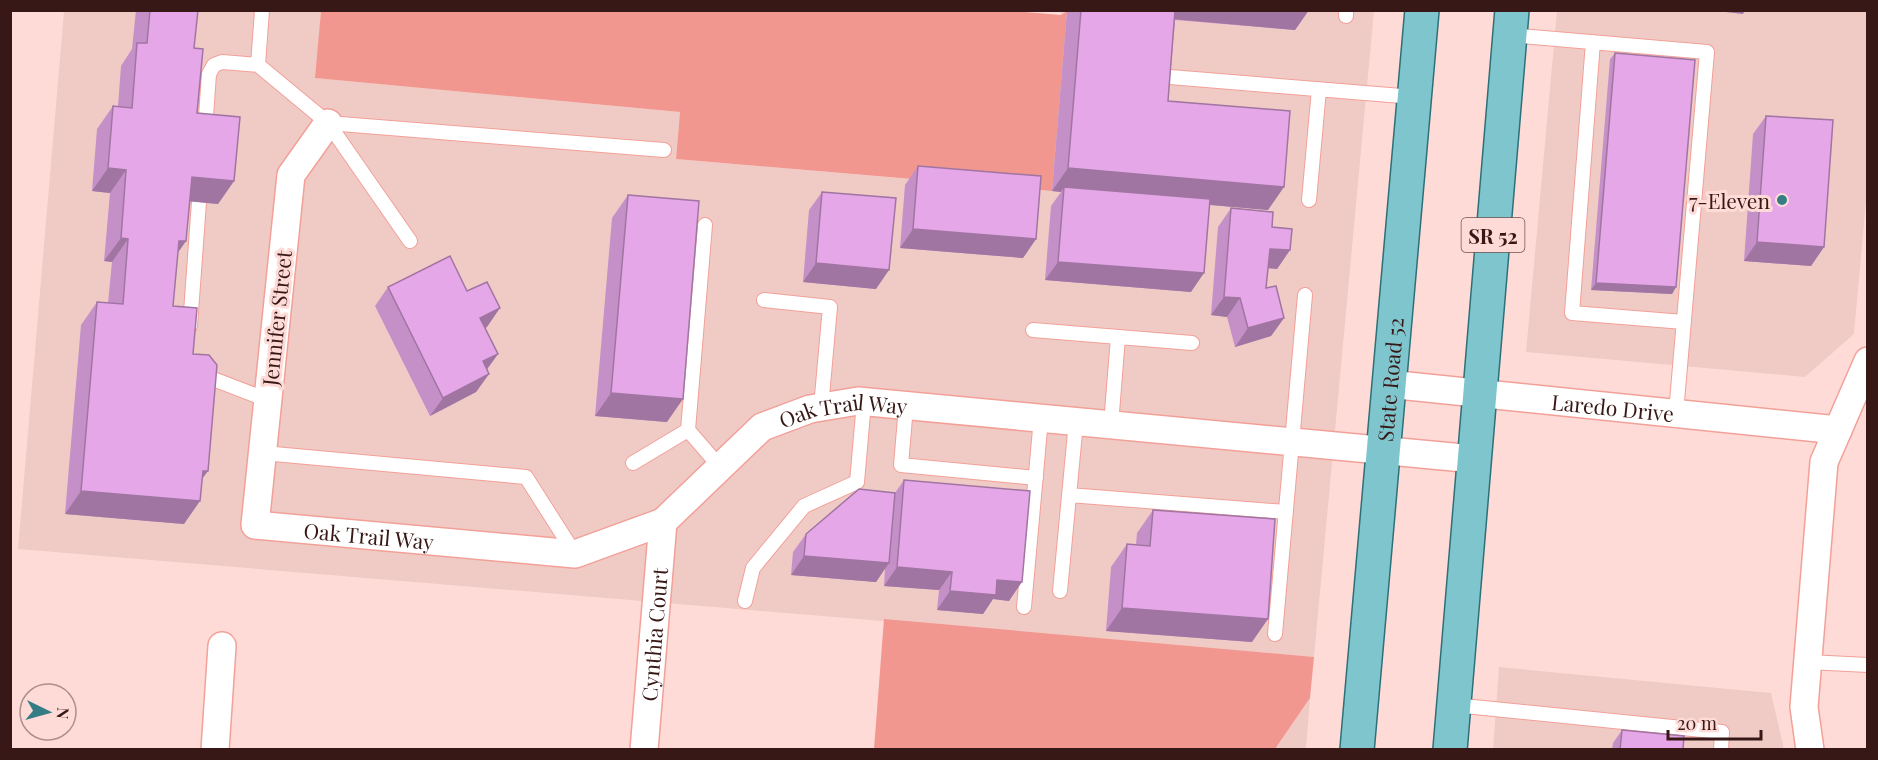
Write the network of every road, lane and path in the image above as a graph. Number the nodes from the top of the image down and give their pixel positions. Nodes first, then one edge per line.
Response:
1 (262, 10) edge
2 (1422, 10) edge
3 (1511, 23) edge
4 (1593, 42) junction
5 (258, 65) junction
6 (1170, 77) edge
7 (1319, 89) junction
8 (1414, 97) junction
9 (328, 123) junction
10 (204, 138) edge
11 (664, 150) dead end
12 (1309, 200) dead end
13 (199, 202) edge
14 (705, 225) dead end
15 (411, 241) dead end
16 (1305, 295) dead end
17 (764, 300) dead end
18 (1684, 322) junction
19 (1033, 330) dead end
20 (1118, 337) junction
21 (188, 342) edge
22 (1192, 343) dead end
23 (190, 360) edge
24 (1868, 361) edge
25 (1388, 384) junction
26 (1479, 392) junction
27 (268, 400) junction
28 (864, 402) junction
29 (906, 406) junction
30 (821, 407) junction
31 (1676, 413) junction
32 (1041, 418) junction
33 (1076, 422) junction
34 (1111, 425) junction
35 (688, 430) junction
36 (1838, 430) junction
37 (1292, 442) junction
38 (1382, 450) junction
39 (263, 453) junction
40 (1474, 459) junction
41 (633, 463) dead end
42 (720, 467) junction
43 (1036, 478) junction
44 (1069, 495) junction
45 (1286, 512) junction
46 (663, 522) junction
47 (255, 525) joint
48 (575, 554) junction
49 (1060, 591) dead end
50 (745, 601) dead end
51 (1024, 607) dead end
52 (1275, 634) dead end
53 (222, 646) dead end
54 (1808, 662) junction
55 (1868, 666) edge
56 (1454, 705) junction
57 (215, 750) edge
58 (644, 750) edge
59 (1357, 750) edge
60 (1450, 750) edge
61 (1721, 750) edge
62 (1810, 750) edge

1 - 5 lane
2 - 8 main road, State Road 52
3 - 4 lane
3 - 26 main road, SR 52
4 - 18 lane
4 - 18 lane
5 - 9 lane
5 - 10 lane
6 - 7 lane
7 - 8 lane
7 - 12 lane
8 - 25 main road, State Road 52
9 - 11 lane
9 - 15 lane
9 - 27 street, Jennifer Street
13 - 21 lane
14 - 35 lane
16 - 37 lane
17 - 30 lane
18 - 31 lane
19 - 20 lane
20 - 22 lane
20 - 34 lane
23 - 27 lane
24 - 36 street
25 - 26 street, Laredo Drive
25 - 38 main road, State Road 52
26 - 31 street, Laredo Drive
26 - 40 main road, SR 52
27 - 39 street, Jennifer Street
28 - 29 street, Oak Trail Way
28 - 30 street, Oak Trail Way
28 - 50 lane
29 - 32 street, Oak Trail Way
29 - 43 lane
30 - 42 street, Oak Trail Way
31 - 36 street, Laredo Drive
32 - 33 street, Oak Trail Way
32 - 43 lane
33 - 34 street, Oak Trail Way
33 - 44 lane
34 - 37 street, Oak Trail Way
35 - 41 lane
35 - 42 lane
36 - 54 street
37 - 38 street, Oak Trail Way
37 - 45 lane
38 - 40 street, Oak Trail Way
38 - 59 main road, State Road 52
39 - 47 street, Jennifer Street
39 - 48 lane
40 - 56 main road, SR 52
42 - 46 street, Oak Trail Way
43 - 51 lane
44 - 45 lane
44 - 49 lane
45 - 52 lane
46 - 48 street, Oak Trail Way
46 - 58 street, Cynthia Court
47 - 48 street, Oak Trail Way
53 - 57 street
54 - 55 lane
54 - 62 street
56 - 60 main road, SR 52
56 - 61 lane

